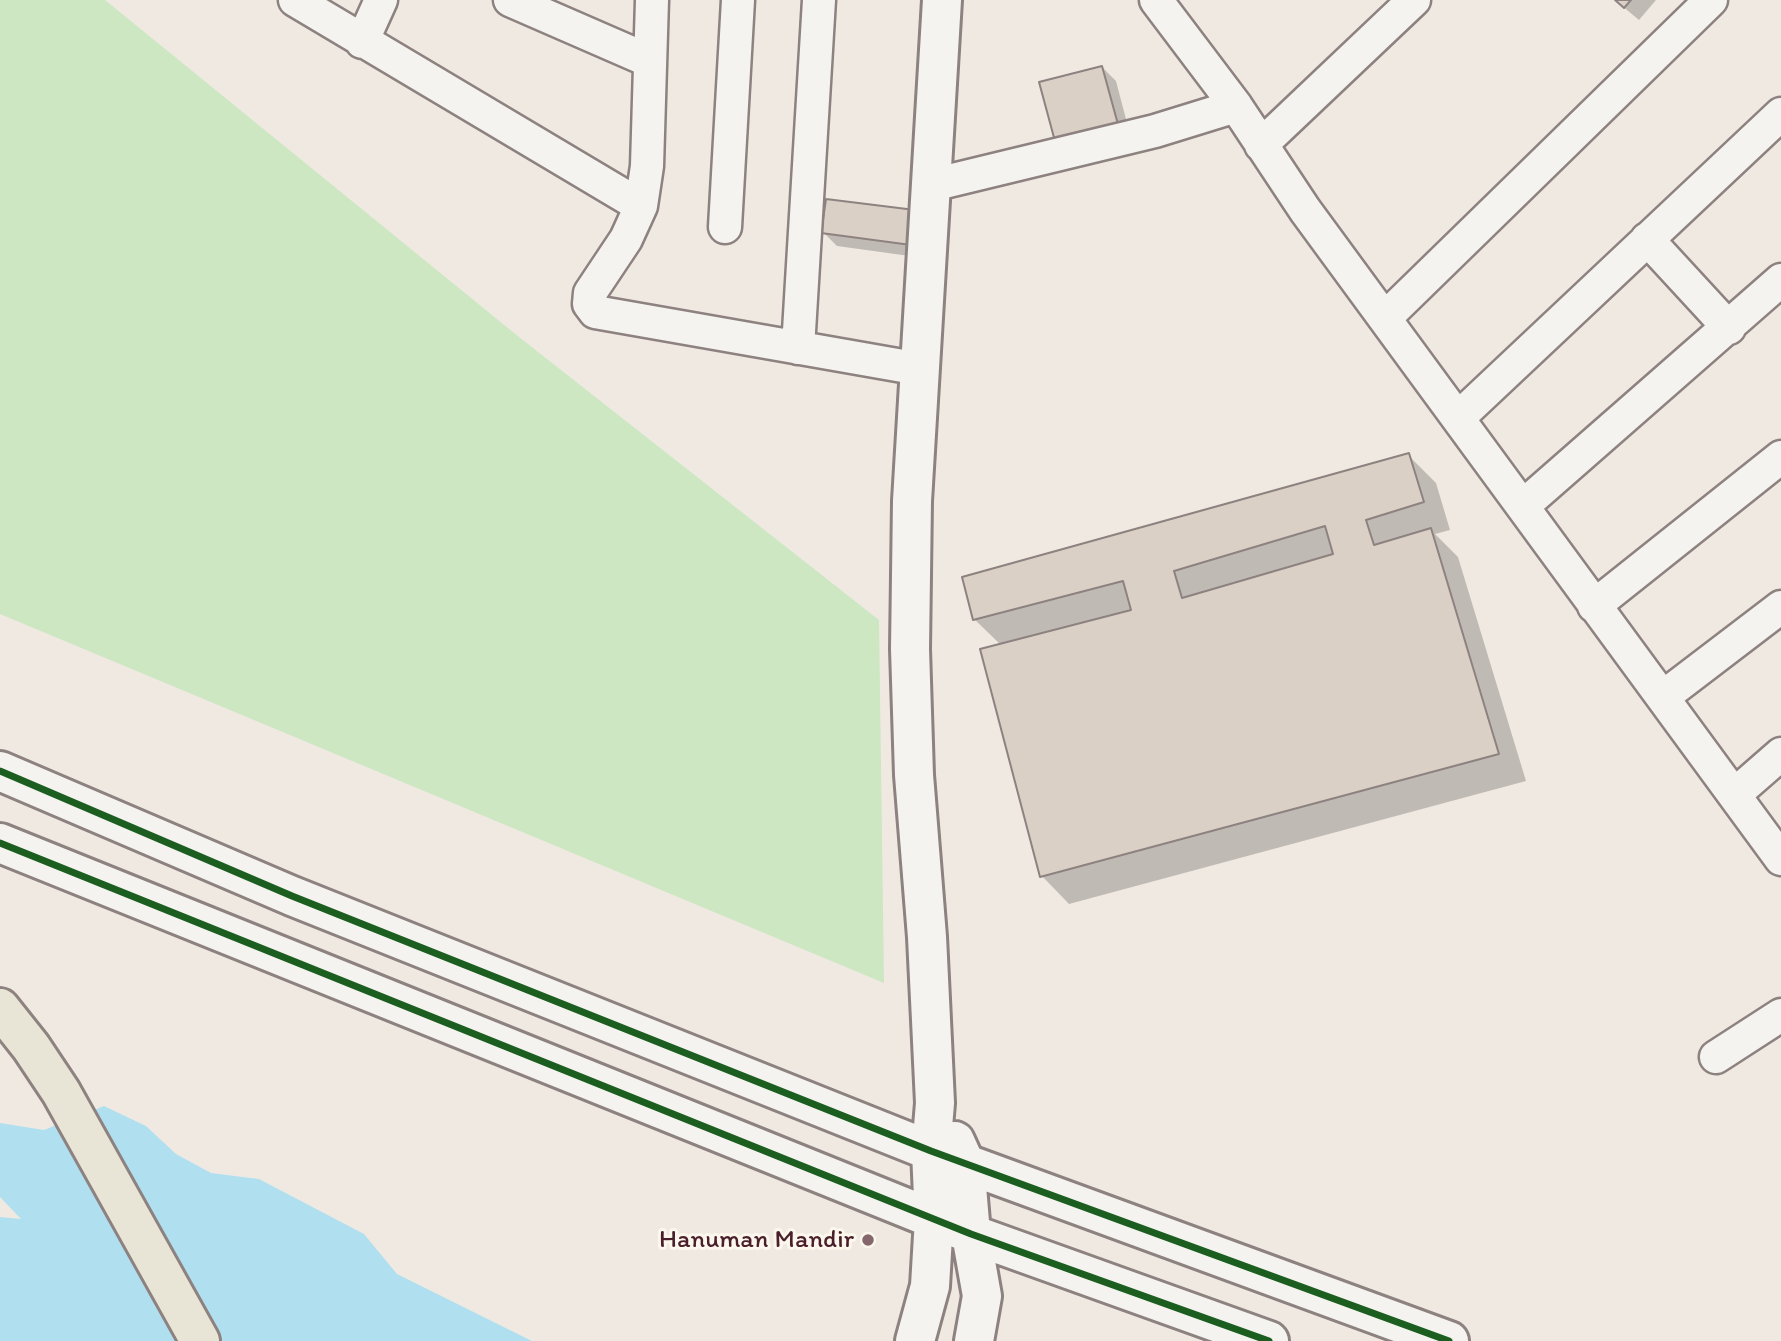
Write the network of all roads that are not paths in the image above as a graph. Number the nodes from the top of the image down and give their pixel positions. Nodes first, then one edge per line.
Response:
1 (295, 0) edge
2 (381, 0) edge
3 (510, 0) edge
4 (652, 0) edge
5 (738, 0) edge
6 (819, 0) edge
7 (942, 0) edge
8 (1156, 0) edge
9 (1414, 0) edge
10 (1711, 0) edge
11 (362, 41) junction
12 (650, 61) junction
13 (1236, 106) junction
14 (1781, 114) edge
15 (1261, 145) junction
16 (932, 184) junction
17 (642, 206) junction
18 (725, 227) dead end
19 (1647, 239) junction
20 (1781, 280) edge
21 (1385, 318) junction
22 (1729, 328) junction
23 (798, 348) junction
24 (920, 369) junction
25 (1458, 418) junction
26 (1780, 459) edge
27 (1523, 506) junction
28 (1594, 606) junction
29 (1781, 607) edge
30 (1663, 697) junction
31 (1781, 754) edge
32 (0, 771) edge
33 (1734, 795) junction
34 (0, 843) edge
35 (1781, 859) edge
36 (0, 1008) edge
37 (1781, 1015) edge
38 (1716, 1057) dead end
39 (948, 1157) junction
40 (934, 1219) junction
41 (971, 1234) junction
42 (200, 1341) edge
43 (915, 1341) edge
44 (974, 1341) edge
45 (1269, 1341) edge
46 (1449, 1341) edge

1 - 11 street
2 - 11 street
3 - 12 street
4 - 12 street
5 - 18 street
6 - 23 street
7 - 16 main road
8 - 13 street
9 - 15 street
10 - 21 street
11 - 17 street
12 - 17 street
13 - 15 street
13 - 16 street
14 - 19 street
15 - 21 street
16 - 24 main road
17 - 23 street
19 - 22 street
19 - 25 street
20 - 22 street
21 - 25 street
22 - 27 street
23 - 24 street
24 - 39 main road
25 - 27 street
26 - 28 street
27 - 28 street
28 - 30 street
29 - 30 street
30 - 33 street
31 - 33 street
32 - 39 main road
33 - 35 street
34 - 40 main road
36 - 42 highway
37 - 38 street
39 - 40 main road
39 - 41 main road
39 - 46 main road
40 - 41 main road
40 - 43 main road
41 - 44 main road
41 - 45 main road

